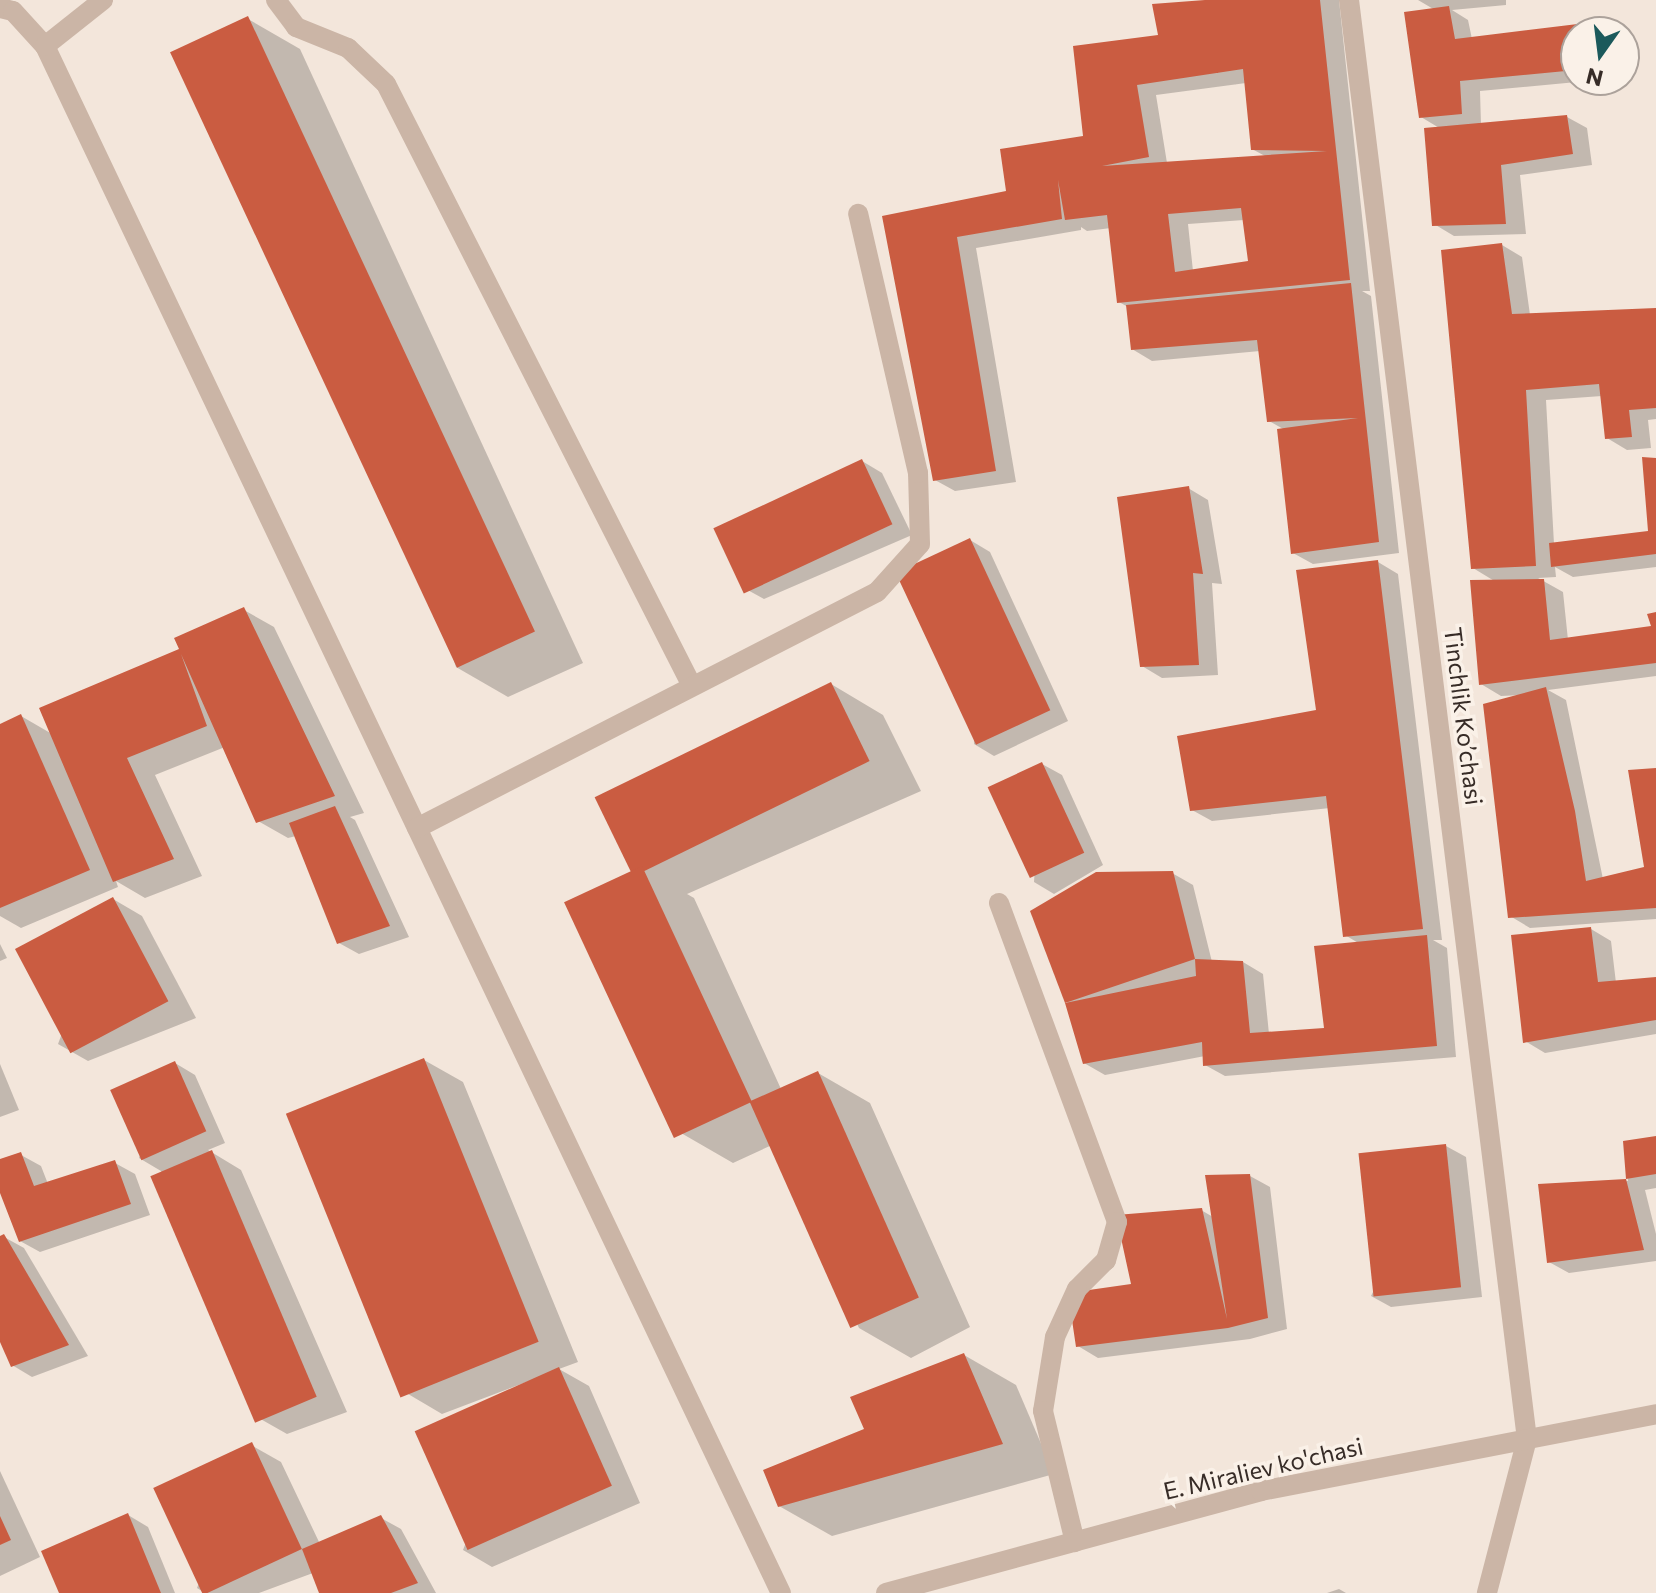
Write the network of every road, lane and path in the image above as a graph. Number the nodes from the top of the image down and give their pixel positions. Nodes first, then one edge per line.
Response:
1 (103, 0) edge
2 (276, 0) edge
3 (1349, 0) edge
4 (0, 8) edge
5 (45, 46) junction
6 (858, 214) dead end
7 (692, 686) junction
8 (417, 828) junction
9 (999, 903) dead end
10 (1656, 1414) edge
11 (1527, 1439) junction
12 (1075, 1542) junction
13 (781, 1593) edge
14 (886, 1593) edge
15 (1487, 1593) edge

1 - 5 street
2 - 7 street
3 - 11 street, Tinchlik Ko’chasi
4 - 5 street
5 - 8 street
6 - 7 street
7 - 8 street
8 - 13 street
9 - 12 street
10 - 11 street, E. Miraliev ko'chasi
11 - 12 street, E. Miraliev ko'chasi
11 - 15 street
12 - 14 street, E. Miraliev ko'chasi

